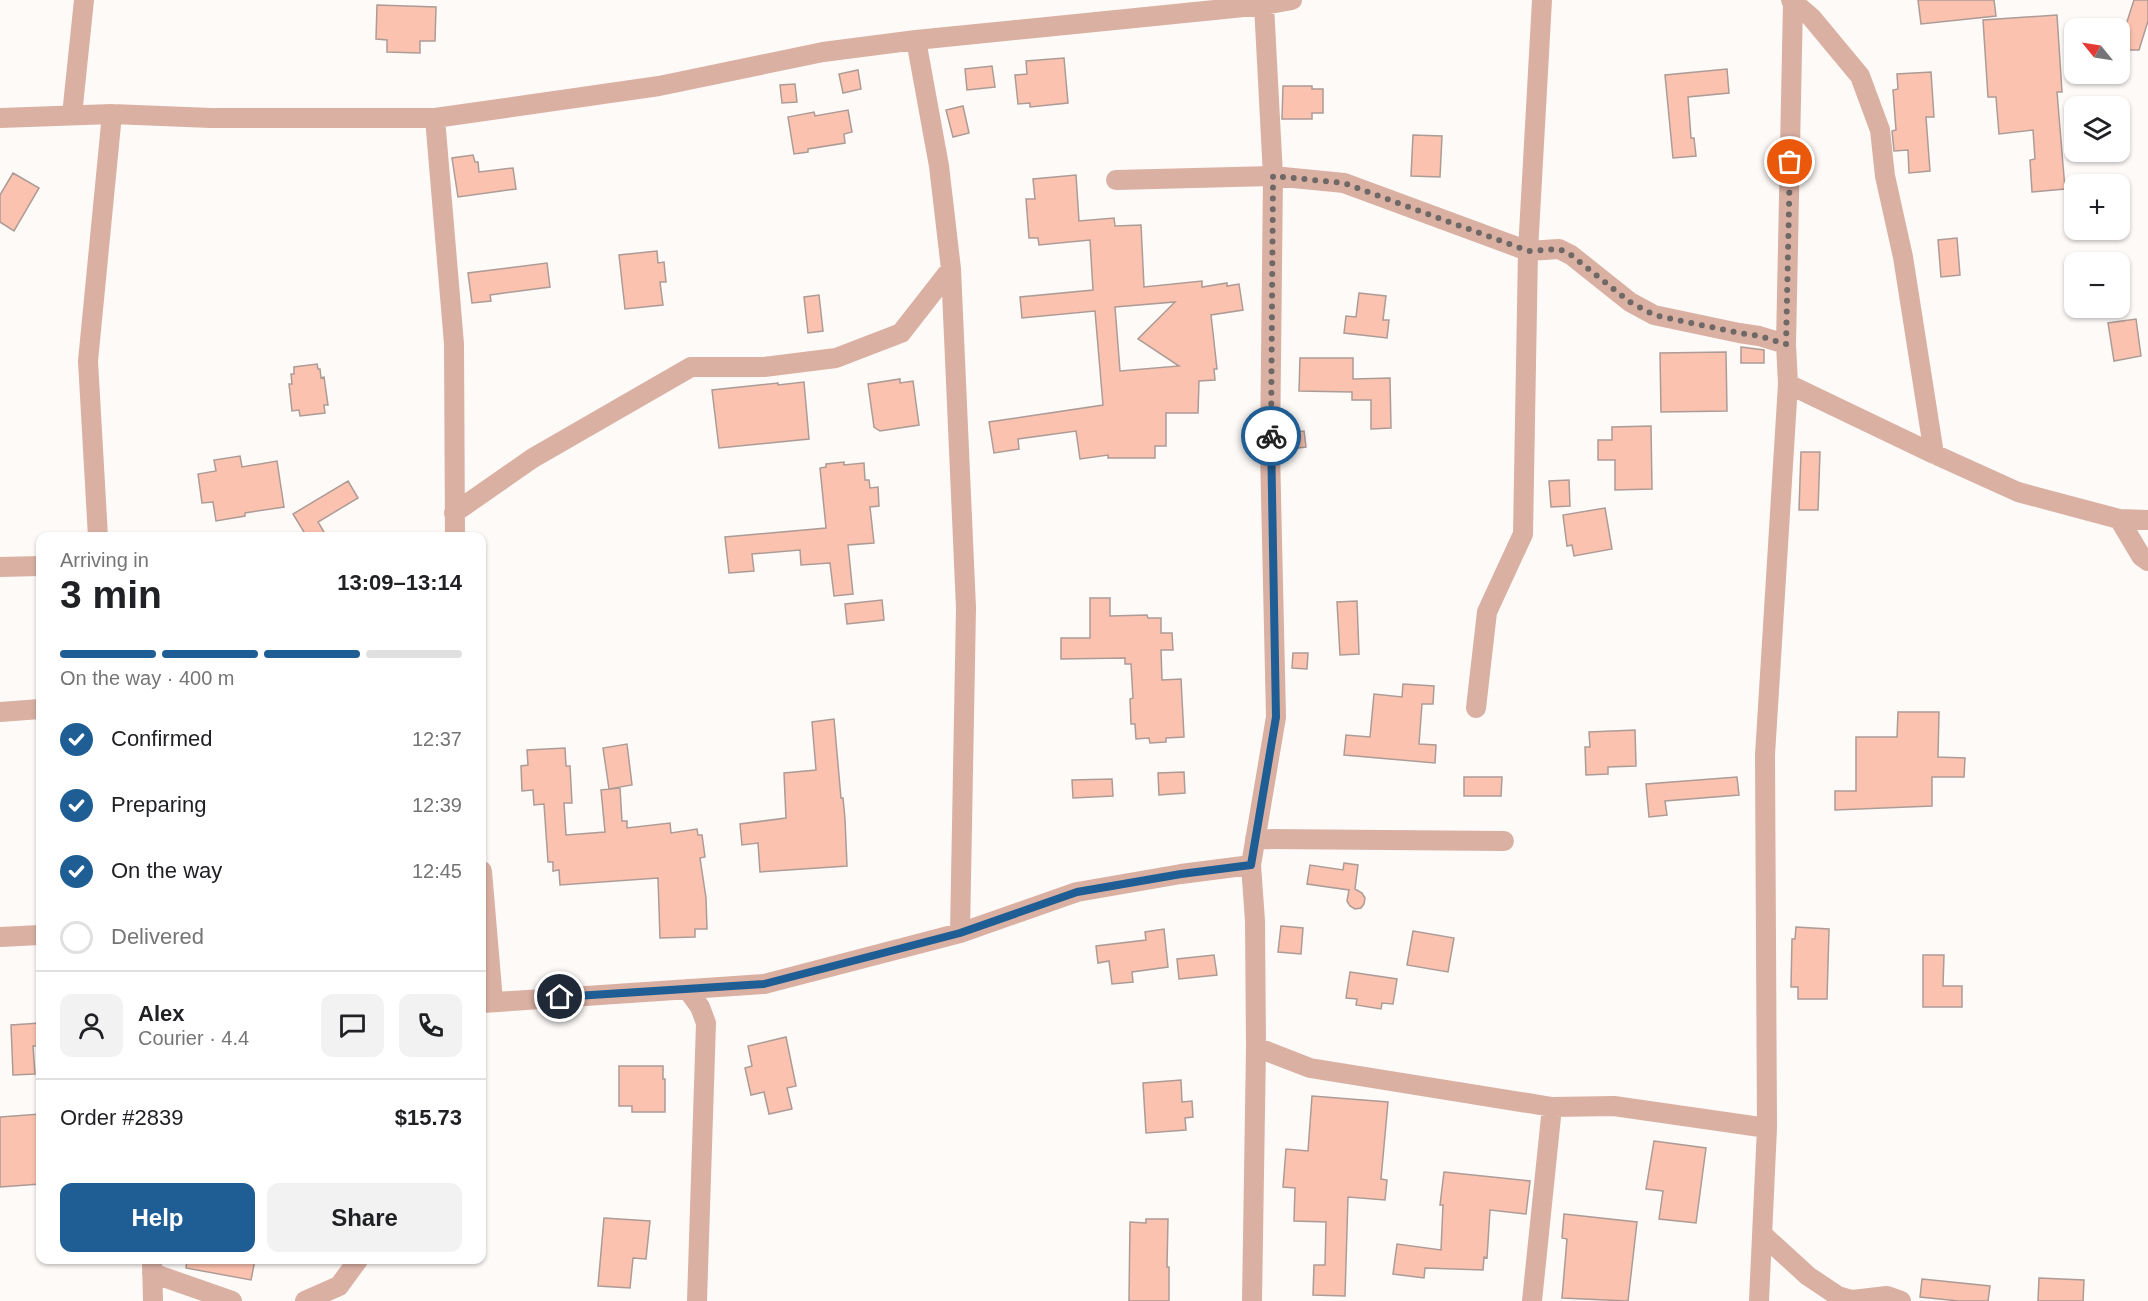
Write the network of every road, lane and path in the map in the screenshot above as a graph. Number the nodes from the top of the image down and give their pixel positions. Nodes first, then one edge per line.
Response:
1 (84, 0) edge
2 (1292, 0) edge
3 (1542, 0) edge
4 (1792, 1) edge
5 (1264, 5) junction
6 (916, 40) junction
7 (112, 114) junction
8 (72, 115) junction
9 (0, 118) edge
10 (435, 118) junction
11 (1273, 176) junction
12 (1116, 180) dead end
13 (1528, 251) junction
14 (951, 269) junction
15 (1786, 344) junction
16 (1788, 384) junction
17 (1934, 454) junction
18 (454, 513) junction
19 (2120, 519) junction
20 (2148, 520) edge
21 (98, 532) edge
22 (455, 532) edge
23 (2148, 561) edge
24 (36, 566) edge
25 (0, 567) edge
26 (1476, 708) dead end
27 (36, 709) edge
28 (0, 712) edge
29 (1256, 839) junction
30 (1504, 841) dead end
31 (1251, 865) junction
32 (960, 933) junction
33 (36, 935) edge
34 (0, 937) edge
35 (486, 976) edge
36 (687, 989) junction
37 (487, 1002) edge
38 (1256, 1047) junction
39 (1552, 1107) junction
40 (1767, 1128) junction
41 (1762, 1234) junction
42 (355, 1264) edge
43 (152, 1267) edge
44 (153, 1301) edge
45 (232, 1301) edge
46 (305, 1301) edge
47 (697, 1301) edge
48 (1252, 1301) edge
49 (1532, 1301) edge
50 (1758, 1301) edge
51 (1901, 1301) edge

1 - 8 street
2 - 5 street
3 - 13 street
4 - 15 street
4 - 17 street
5 - 6 street
5 - 11 street
6 - 10 street
6 - 14 street
7 - 8 street
7 - 10 street
7 - 21 street
8 - 9 street
10 - 18 street
11 - 12 street
11 - 13 street
11 - 29 street
13 - 15 street
13 - 26 street
14 - 18 street
14 - 32 street
15 - 16 street
16 - 17 street
16 - 40 street
17 - 19 street
18 - 22 street
19 - 20 street
19 - 23 street
24 - 25 street
27 - 28 street
29 - 30 street
29 - 31 street
31 - 32 street
31 - 38 street
32 - 36 street
33 - 34 street
35 - 37 street
36 - 37 street
36 - 47 street
38 - 39 street
38 - 48 street
39 - 40 street
39 - 49 street
40 - 41 street
41 - 50 street
41 - 51 street
42 - 46 street
43 - 44 street
43 - 45 street

